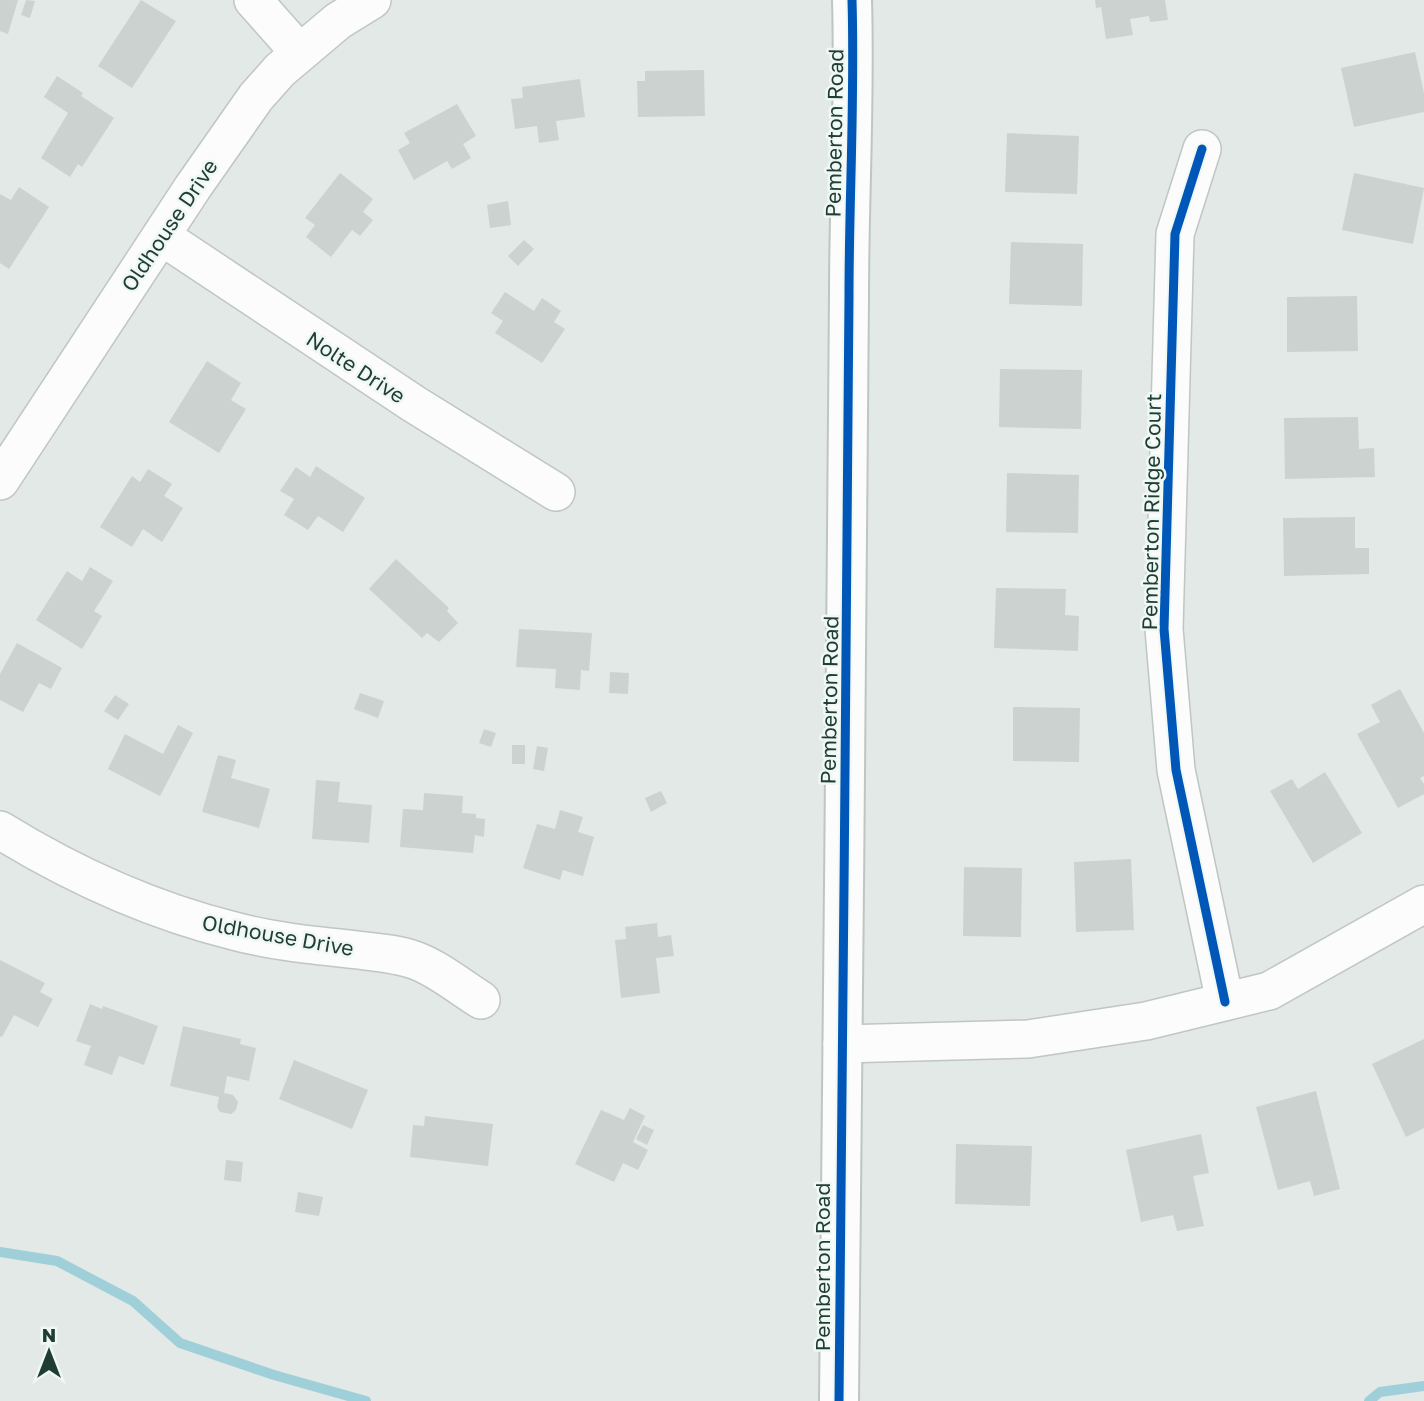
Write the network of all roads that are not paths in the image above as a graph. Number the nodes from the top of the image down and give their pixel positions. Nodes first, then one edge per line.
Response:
1 (253, 0) edge
2 (372, 0) edge
3 (852, 0) edge
4 (300, 54) junction
5 (1202, 149) dead end
6 (161, 236) junction
7 (0, 481) edge
8 (556, 492) dead end
9 (0, 830) edge
10 (1424, 904) edge
11 (481, 1000) dead end
12 (1225, 1002) junction
13 (842, 1044) junction
14 (839, 1401) edge

1 - 4 street
2 - 4 street, Oldhouse Drive
3 - 13 street, Pemberton Road
4 - 6 street, Oldhouse Drive
5 - 12 street, Pemberton Ridge Court
6 - 7 street, Oldhouse Drive
6 - 8 street, Nolte Drive
9 - 11 street, Oldhouse Drive
10 - 12 street
12 - 13 street
13 - 14 street, Pemberton Road

